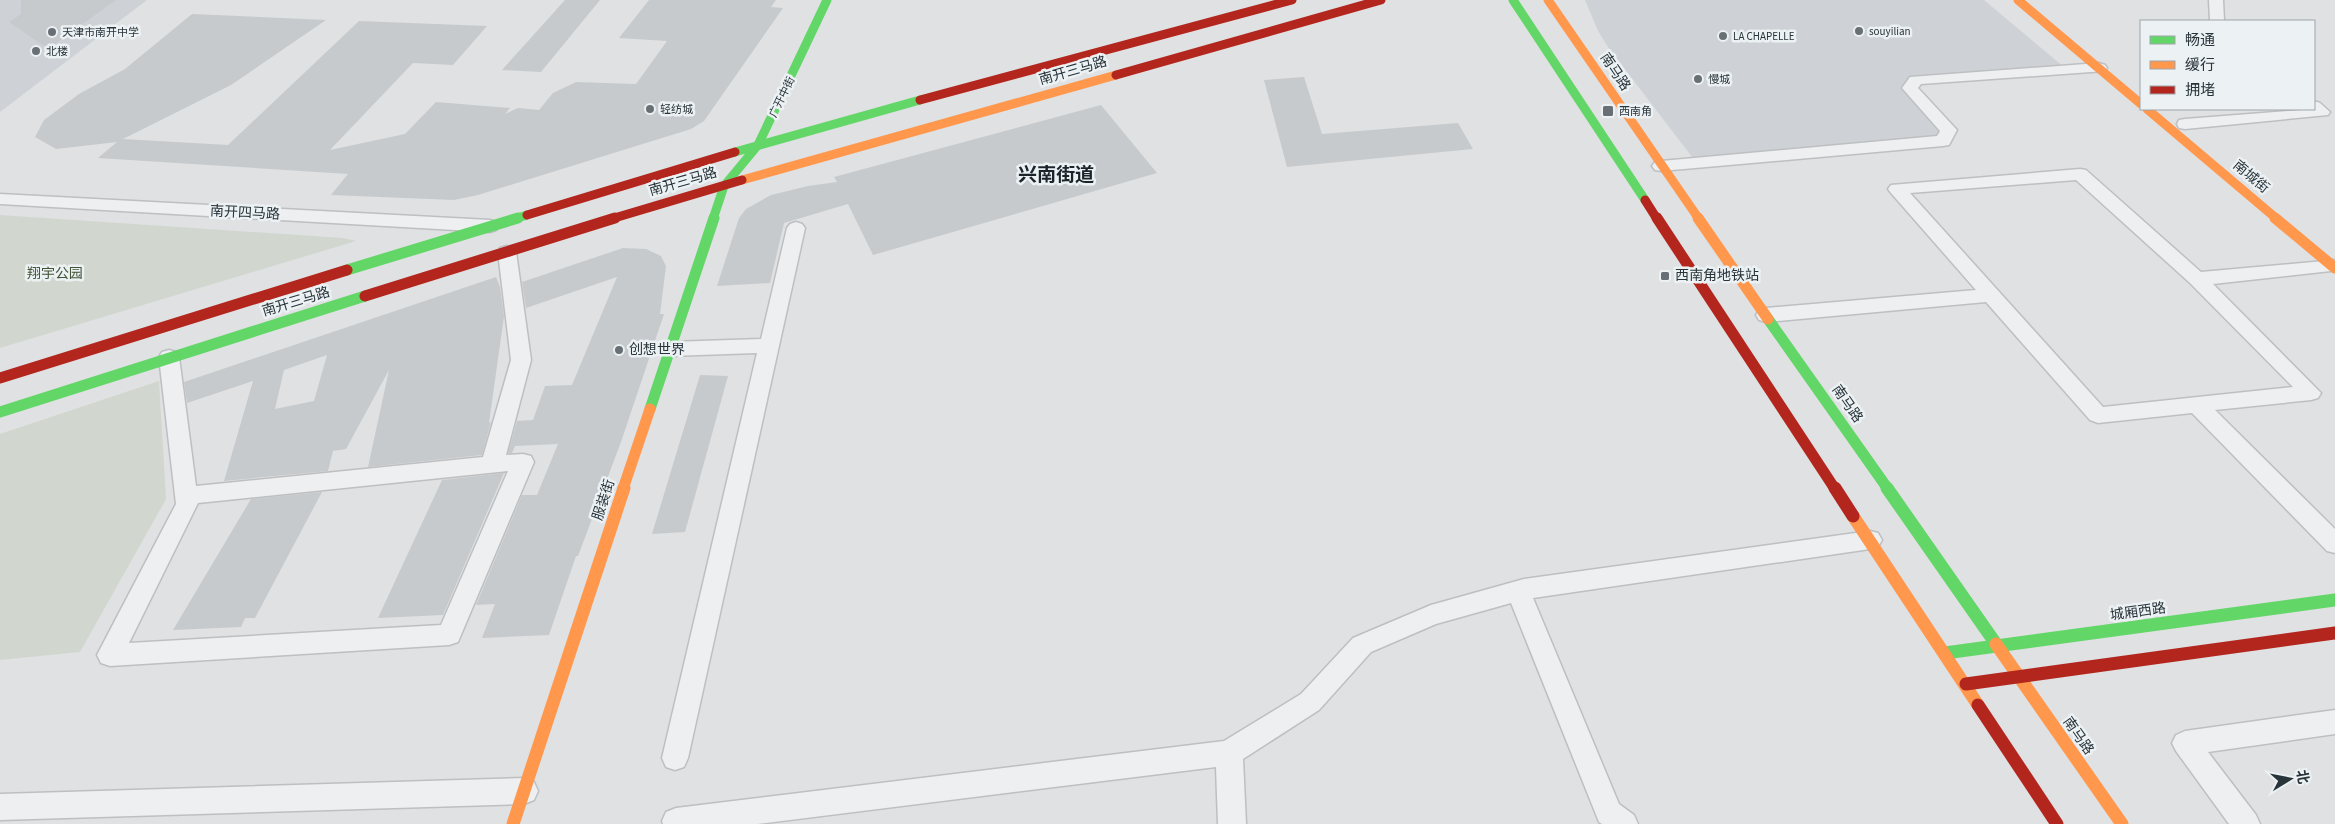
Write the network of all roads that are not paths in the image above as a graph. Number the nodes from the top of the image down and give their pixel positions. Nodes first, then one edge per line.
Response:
1 (828, 0) edge
2 (1292, 0) edge
3 (1381, 0) edge
4 (1513, 0) edge
5 (1548, 0) edge
6 (2018, 0) edge
7 (2216, 0) edge
8 (2217, 20) edge
9 (2099, 68) junction
10 (2140, 103) edge
11 (2148, 110) edge
12 (2323, 113) edge
13 (2179, 119) joint
14 (2200, 137) dead end
15 (758, 145) junction
16 (1661, 166) junction
17 (724, 186) junction
18 (0, 199) edge
19 (490, 226) junction
20 (796, 228) dead end
21 (507, 252) junction
22 (2333, 267) edge
23 (2197, 279) junction
24 (1992, 295) junction
25 (1766, 315) junction
26 (769, 346) junction
27 (670, 349) junction
28 (169, 357) junction
29 (0, 378) edge
30 (2197, 405) junction
31 (0, 412) edge
32 (492, 464) junction
33 (187, 496) junction
34 (1870, 540) junction
35 (2335, 544) edge
36 (1518, 591) junction
37 (2335, 600) edge
38 (2335, 633) edge
39 (1999, 647) junction
40 (1945, 653) junction
41 (2017, 676) junction
42 (1966, 684) junction
43 (2335, 722) edge
44 (1229, 753) junction
45 (675, 758) dead end
46 (524, 791) junction
47 (0, 807) edge
48 (676, 820) dead end
49 (1610, 820) edge
50 (513, 824) edge
51 (1232, 824) edge
52 (2057, 824) edge
53 (2122, 824) edge
54 (2246, 824) edge

1 - 15 main road, 广开中街
2 - 15 main road, 南开三马路
3 - 17 main road, 南开三马路
4 - 34 main road
5 - 16 main road, 南马路
6 - 9 main road
7 - 8 street
9 - 10 main road
9 - 16 street
11 - 22 main road, 南城街
12 - 13 street
13 - 14 main road
15 - 17 main road, 广开中街
15 - 19 main road, 南开三马路
16 - 25 main road, 南马路
17 - 21 main road, 南开三马路
17 - 27 main road, 服装街
18 - 19 street, 南开四马路
19 - 29 main road, 南开三马路
20 - 26 street
21 - 28 main road, 南开三马路
21 - 32 street
22 - 23 street
23 - 24 street
23 - 30 street
24 - 25 street
24 - 30 street
25 - 39 main road, 南马路
26 - 27 street
26 - 45 street
27 - 46 main road, 服装街
28 - 31 main road, 南开三马路
28 - 33 street
30 - 35 street
32 - 33 street
32 - 33 street
34 - 36 street
34 - 40 main road
36 - 44 street
36 - 49 street
37 - 39 main road, 城厢西路
38 - 41 main road
39 - 40 main road, 城厢西路
39 - 41 main road, 南马路
40 - 42 main road
41 - 42 main road
41 - 53 main road, 南马路
42 - 52 main road
43 - 54 street
44 - 48 street
44 - 51 street
46 - 47 street
46 - 50 main road, 服装街

